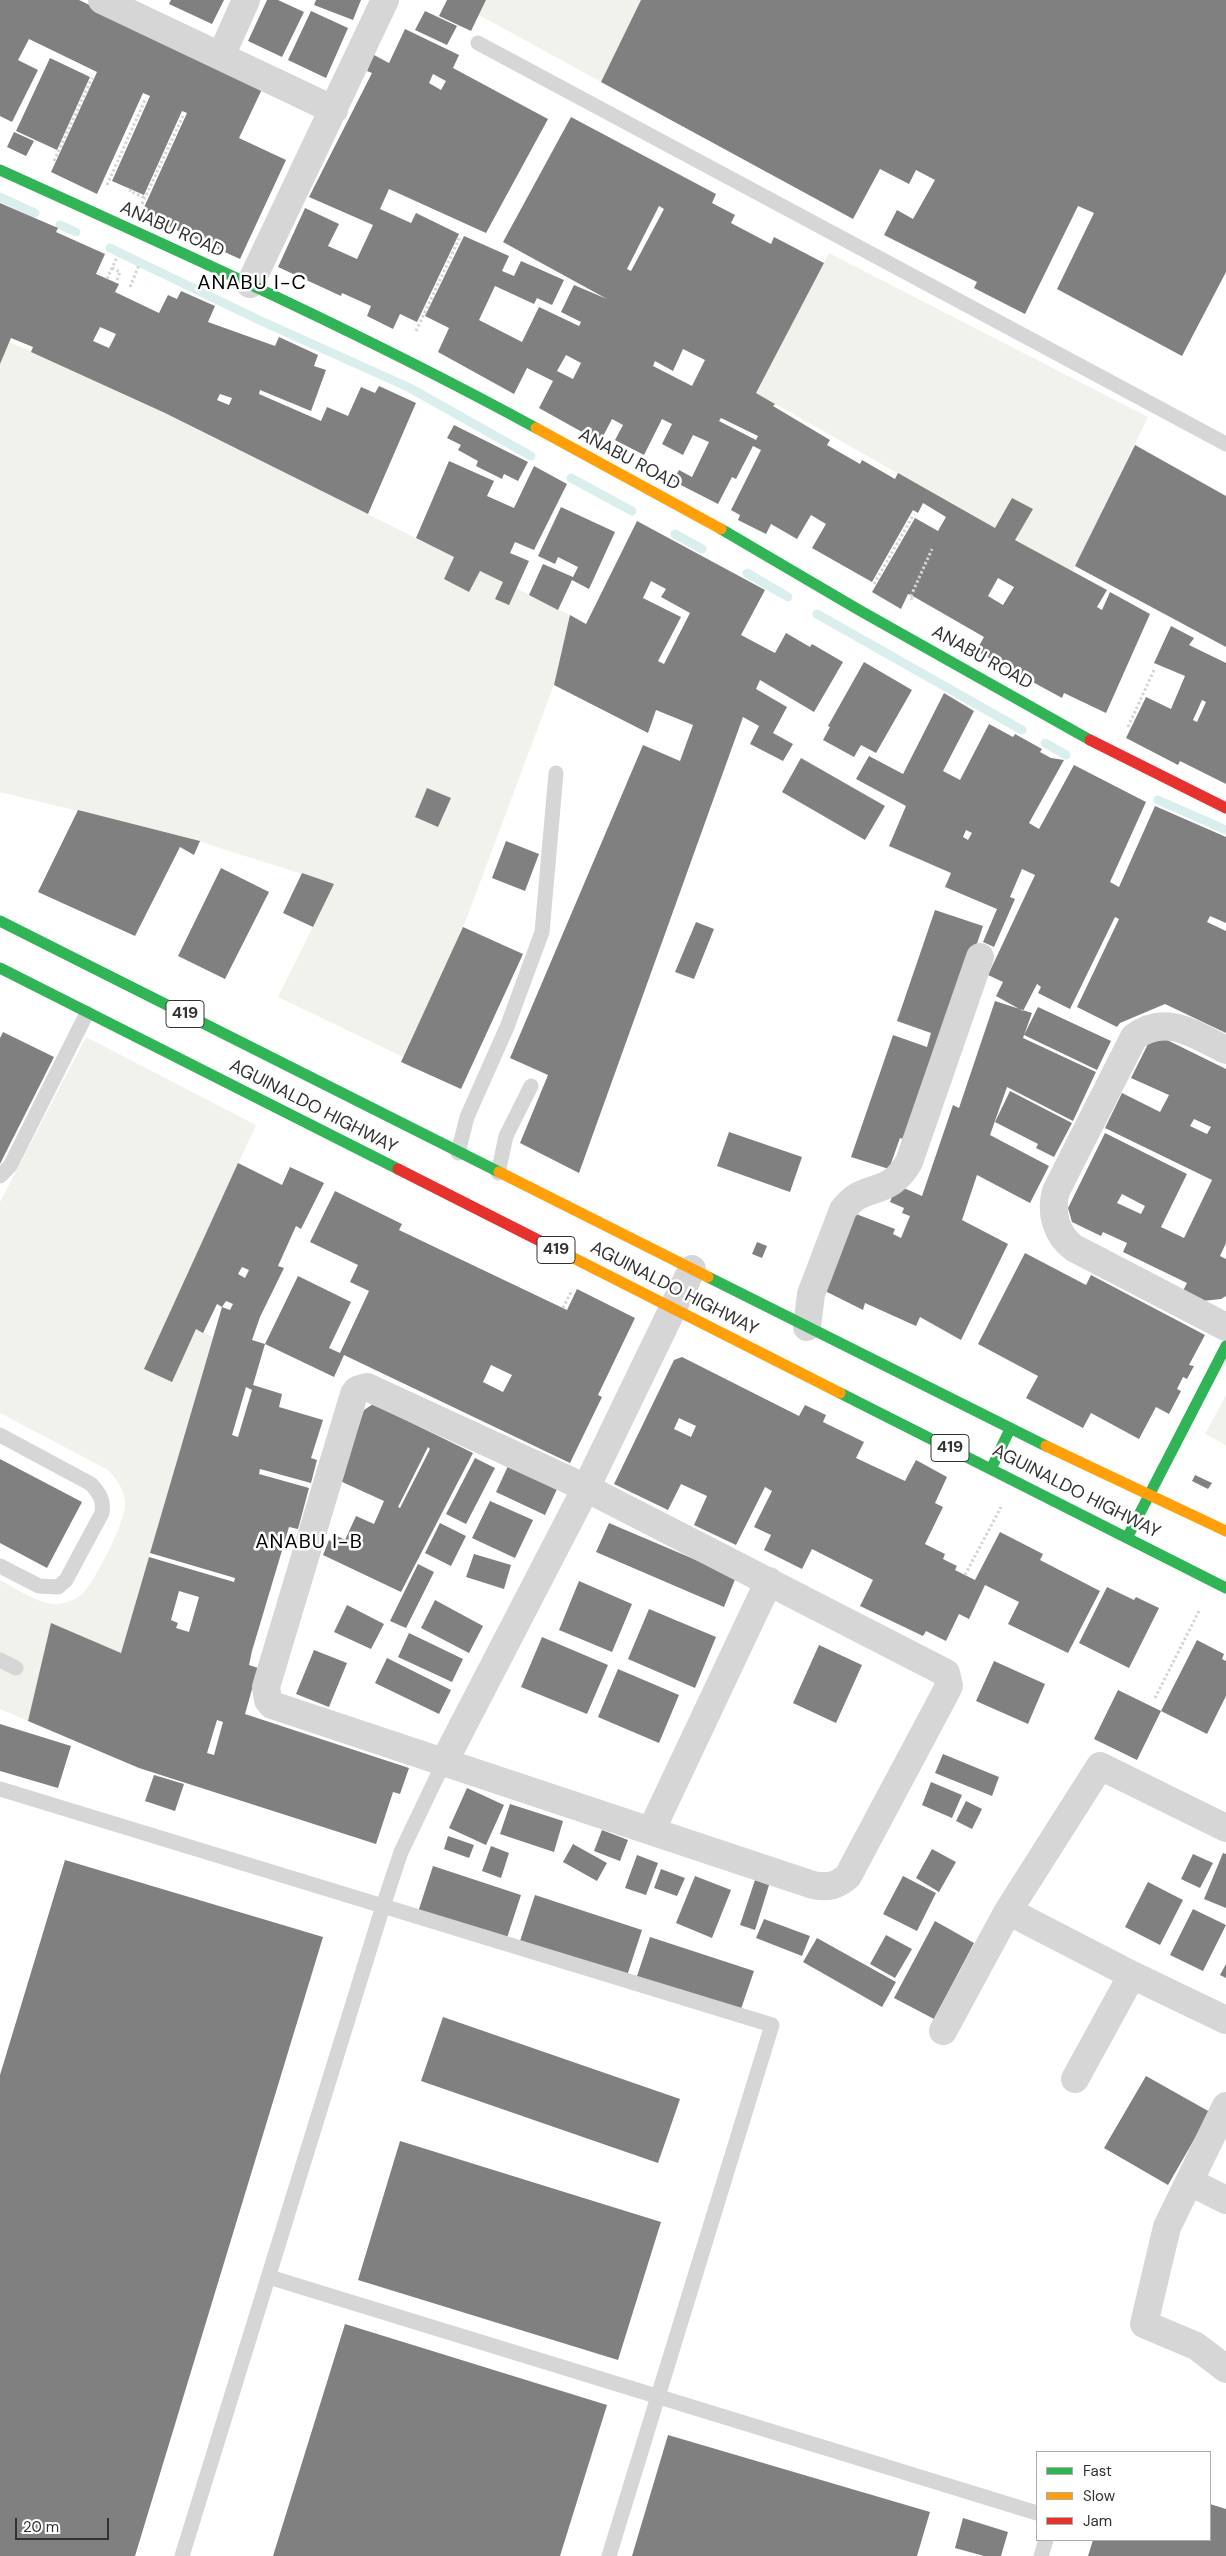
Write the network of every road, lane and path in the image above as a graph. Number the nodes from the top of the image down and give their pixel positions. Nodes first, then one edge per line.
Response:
1 (102, 0) edge
2 (246, 0) edge
3 (385, 0) edge
4 (478, 43) dead end
5 (221, 56) junction
6 (92, 78) dead end
7 (146, 98) dead end
8 (334, 110) junction
9 (183, 116) dead end
10 (53, 163) dead end
11 (0, 170) edge
12 (109, 180) dead end
13 (131, 189) dead end
14 (460, 237) dead end
15 (116, 260) dead end
16 (112, 268) junction
17 (138, 269) dead end
18 (107, 279) dead end
19 (116, 283) dead end
20 (250, 284) junction
21 (130, 287) dead end
22 (404, 358) junction
23 (1226, 444) edge
24 (914, 514) dead end
25 (932, 550) dead end
26 (883, 568) dead end
27 (913, 599) dead end
28 (1155, 668) dead end
29 (1128, 728) dead end
30 (556, 773) dead end
31 (1226, 808) edge
32 (0, 921) edge
33 (980, 957) dead end
34 (0, 968) edge
35 (87, 1013) junction
36 (1226, 1050) edge
37 (531, 1086) dead end
38 (457, 1157) junction
39 (498, 1173) junction
40 (0, 1176) edge
41 (447, 1176) dead end
42 (439, 1191) junction
43 (692, 1269) junction
44 (576, 1282) dead end
45 (563, 1308) dead end
46 (673, 1308) junction
47 (807, 1327) junction
48 (1226, 1327) edge
49 (1226, 1346) edge
50 (1010, 1429) junction
51 (0, 1435) edge
52 (991, 1469) junction
53 (586, 1488) junction
54 (1150, 1494) junction
55 (1004, 1500) dead end
56 (1226, 1531) edge
57 (1128, 1538) junction
58 (0, 1566) edge
59 (965, 1575) dead end
60 (769, 1580) junction
61 (1226, 1588) edge
62 (1204, 1602) dead end
63 (0, 1660) edge
64 (16, 1668) dead end
65 (1155, 1698) dead end
66 (444, 1762) junction
67 (0, 1789) edge
68 (1226, 1828) edge
69 (651, 1831) junction
70 (383, 1906) junction
71 (1008, 1911) junction
72 (1132, 1975) junction
73 (1226, 2020) edge
74 (943, 2031) dead end
75 (1075, 2079) dead end
76 (1226, 2106) edge
77 (1190, 2182) junction
78 (1226, 2200) edge
79 (268, 2277) junction
80 (1226, 2369) edge
81 (658, 2396) junction
82 (1036, 2512) edge
83 (1046, 2541) edge
84 (182, 2556) edge
85 (609, 2556) edge
86 (1041, 2556) edge

1 - 5 street
2 - 5 street
3 - 8 street
4 - 23 lane
5 - 8 street
6 - 10 path
7 - 12 path
8 - 20 street
9 - 13 path
11 - 20 main road, ANABU ROAD
14 - 22 path
15 - 16 path
16 - 18 path
16 - 19 path
17 - 21 path
20 - 22 main road, ANABU ROAD
22 - 31 main road, ANABU ROAD
24 - 26 path
25 - 27 path
28 - 29 path
30 - 38 lane
32 - 38 main road, AGUINALDO HIGHWAY / 419
33 - 47 street
34 - 35 main road, AGUINALDO HIGHWAY / 419
35 - 40 lane
35 - 42 main road, AGUINALDO HIGHWAY / 419
36 - 48 street
37 - 39 lane
38 - 39 main road, AGUINALDO HIGHWAY / 419
39 - 43 main road, AGUINALDO HIGHWAY / 419
41 - 42 main road
42 - 46 main road, AGUINALDO HIGHWAY / 419
43 - 46 street
43 - 47 main road, AGUINALDO HIGHWAY / 419
44 - 45 path
46 - 52 main road, AGUINALDO HIGHWAY / 419
46 - 53 street
47 - 50 main road, AGUINALDO HIGHWAY / 419
49 - 54 main road
50 - 52 main road
50 - 54 main road, AGUINALDO HIGHWAY / 419
51 - 58 lane
52 - 57 main road, AGUINALDO HIGHWAY / 419
53 - 60 street
53 - 66 street
53 - 66 street
54 - 56 main road, AGUINALDO HIGHWAY / 419
54 - 57 main road
55 - 59 path
57 - 61 main road, AGUINALDO HIGHWAY / 419
60 - 69 street
60 - 69 street
62 - 65 path
63 - 64 lane
66 - 69 street
66 - 70 lane
67 - 70 lane
68 - 71 street
70 - 79 lane
70 - 81 lane
71 - 72 street
71 - 74 street
72 - 73 street
72 - 75 street
76 - 77 street
77 - 78 street
77 - 80 street
79 - 81 lane
79 - 84 lane
81 - 82 lane
81 - 85 lane
83 - 86 lane

